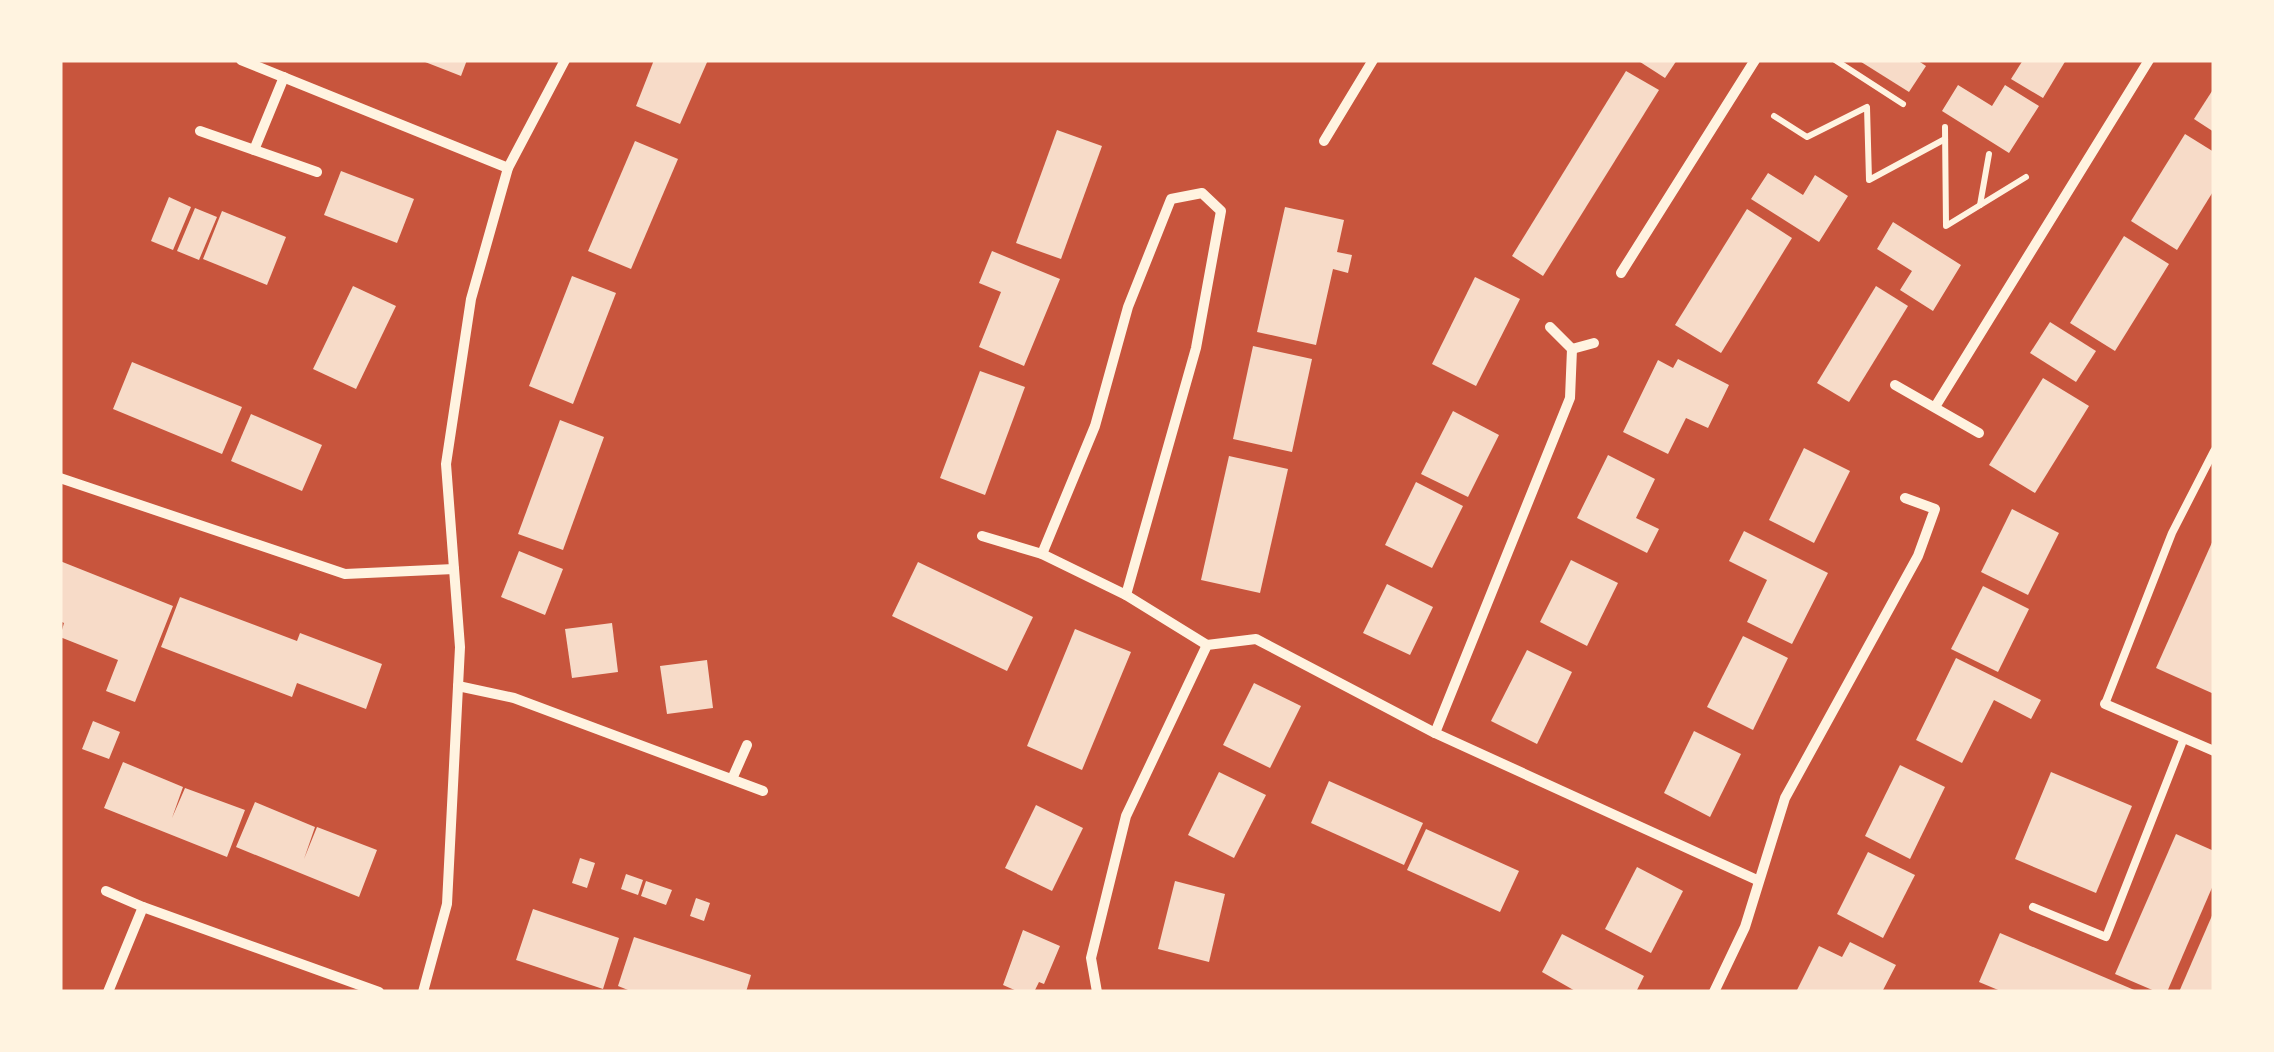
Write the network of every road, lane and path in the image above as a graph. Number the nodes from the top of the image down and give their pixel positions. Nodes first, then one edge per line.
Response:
1 (241, 60) edge
2 (565, 60) edge
3 (1373, 60) edge
4 (1756, 60) edge
5 (1835, 60) edge
6 (2149, 60) edge
7 (284, 78) junction
8 (1903, 104) dead end
9 (1774, 116) dead end
10 (1945, 127) dead end
11 (200, 131) dead end
12 (1945, 138) junction
13 (1324, 141) dead end
14 (254, 150) junction
15 (1988, 154) dead end
16 (508, 168) junction
17 (317, 172) dead end
18 (2026, 178) dead end
19 (1980, 206) junction
20 (1622, 273) dead end
21 (1550, 326) dead end
22 (1594, 343) dead end
23 (1572, 349) junction
24 (1896, 385) dead end
25 (1935, 408) junction
26 (1979, 433) dead end
27 (2214, 450) edge
28 (60, 478) edge
29 (1905, 498) dead end
30 (982, 536) dead end
31 (1042, 554) junction
32 (454, 569) junction
33 (1126, 594) junction
34 (1207, 644) junction
35 (458, 686) junction
36 (2105, 704) joint
37 (1435, 733) junction
38 (2184, 738) junction
39 (746, 745) dead end
40 (2214, 751) edge
41 (732, 780) junction
42 (762, 791) dead end
43 (1758, 880) junction
44 (106, 891) dead end
45 (2033, 907) dead end
46 (143, 908) junction
47 (108, 992) edge
48 (379, 992) edge
49 (423, 992) edge
50 (1096, 992) edge
51 (1714, 992) edge

1 - 7 street
2 - 16 street
3 - 13 street
4 - 20 street
5 - 8 path
6 - 25 street
7 - 14 street
7 - 16 street
9 - 12 path
10 - 12 path
11 - 14 street
12 - 19 path
14 - 17 street
15 - 19 path
16 - 32 street
18 - 19 path
21 - 23 street
22 - 23 street
23 - 37 street
24 - 25 street
25 - 26 street
27 - 36 lane
28 - 32 street
29 - 43 street
30 - 31 street
31 - 33 street
31 - 33 street
32 - 35 street
33 - 34 street
34 - 37 street
34 - 50 street
35 - 41 street
35 - 49 street
36 - 38 street
37 - 43 street
38 - 40 street
38 - 45 lane
39 - 41 street
41 - 42 street
43 - 51 street
44 - 46 street
46 - 47 street
46 - 48 street

